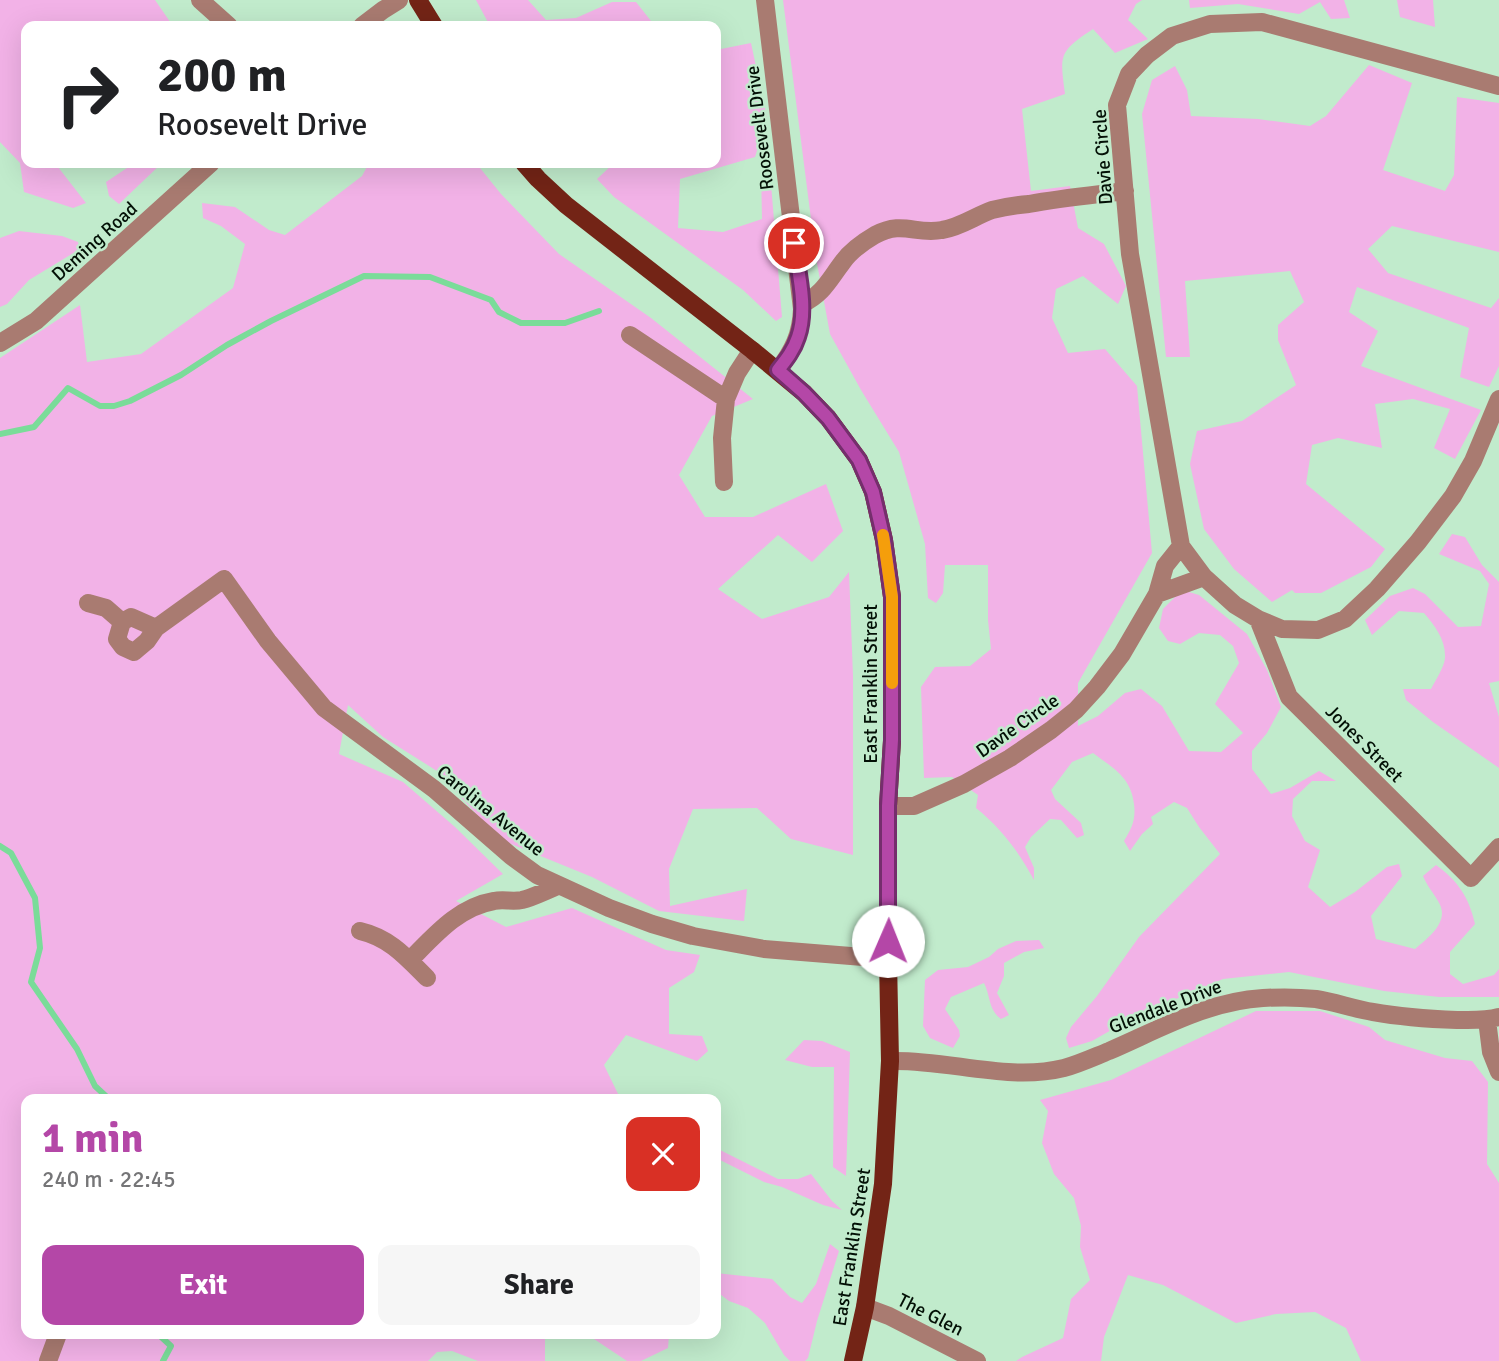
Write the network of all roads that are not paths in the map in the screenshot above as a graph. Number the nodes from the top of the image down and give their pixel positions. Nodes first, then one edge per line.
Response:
1 (200, 0) edge
2 (399, 0) edge
3 (418, 0) edge
4 (765, 0) edge
5 (223, 21) edge
6 (369, 21) edge
7 (431, 21) edge
8 (1499, 86) edge
9 (205, 168) edge
10 (528, 168) edge
11 (1125, 191) junction
12 (802, 304) junction
13 (630, 335) dead end
14 (0, 343) edge
15 (751, 350) junction
16 (778, 370) junction
17 (726, 399) junction
18 (1499, 399) edge
19 (724, 482) dead end
20 (1181, 546) junction
21 (1204, 576) junction
22 (1157, 594) junction
23 (88, 603) dead end
24 (1258, 619) junction
25 (122, 622) junction
26 (156, 628) junction
27 (888, 806) junction
28 (1499, 847) edge
29 (558, 886) junction
30 (360, 932) dead end
31 (888, 959) junction
32 (410, 960) junction
33 (427, 978) dead end
34 (1493, 1019) edge
35 (890, 1061) junction
36 (1499, 1072) edge
37 (865, 1307) junction
38 (56, 1339) edge
39 (48, 1361) edge
40 (853, 1361) edge
41 (977, 1361) edge

1 - 5 street
2 - 6 street
3 - 7 main road
4 - 12 street, Roosevelt Drive
8 - 11 street, Davie Circle
9 - 14 street, Deming Road
10 - 15 main road, East Franklin Street
11 - 12 street
11 - 20 street, Davie Circle
12 - 16 street, Roosevelt Drive
13 - 17 street
15 - 16 main road, East Franklin Street
15 - 17 street
16 - 27 main road, East Franklin Street
17 - 19 street
18 - 24 street, Davie Circle
20 - 21 street, Davie Circle
20 - 22 street, Davie Circle
21 - 22 street
21 - 24 street, Davie Circle
22 - 27 street, Davie Circle
23 - 25 street
24 - 28 street, Jones Street
25 - 26 street
25 - 26 street
26 - 29 street, Carolina Avenue
27 - 31 main road, East Franklin Street
29 - 31 street, Carolina Avenue
29 - 32 street
30 - 32 street
31 - 35 main road, East Franklin Street
32 - 33 street
34 - 35 street, Glendale Drive
34 - 36 street
35 - 37 main road, East Franklin Street
37 - 40 main road, East Franklin Street
37 - 41 street, The Glen
38 - 39 street

